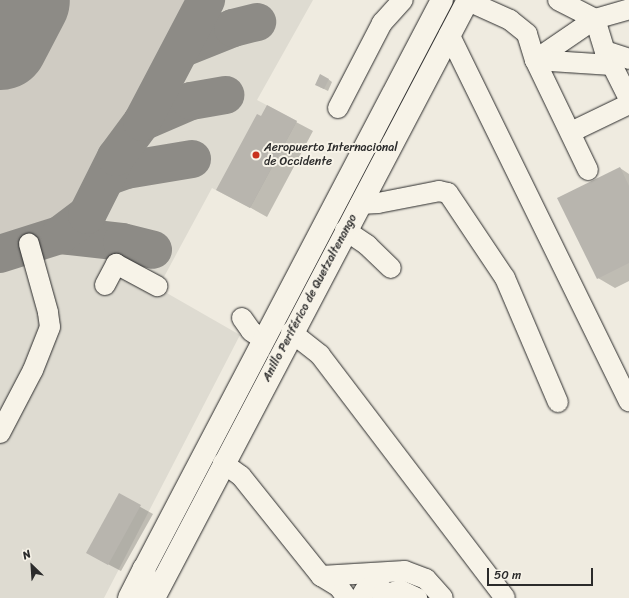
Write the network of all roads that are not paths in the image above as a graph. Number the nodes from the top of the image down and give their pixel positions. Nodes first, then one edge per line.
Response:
1 (403, 0) edge
2 (442, 0) edge
3 (468, 0) edge
4 (558, 0) edge
5 (629, 10) edge
6 (595, 19) junction
7 (449, 34) junction
8 (616, 58) edge
9 (535, 60) junction
10 (629, 99) edge
11 (629, 104) edge
12 (338, 108) dead end
13 (571, 132) junction
14 (588, 170) dead end
15 (360, 204) junction
16 (345, 230) junction
17 (29, 244) dead end
18 (391, 268) dead end
19 (105, 285) dead end
20 (157, 286) dead end
21 (242, 318) dead end
22 (292, 332) junction
23 (264, 340) junction
24 (558, 402) dead end
25 (629, 402) edge
26 (0, 433) edge
27 (214, 458) junction
28 (144, 569) junction
29 (394, 572) junction
30 (321, 576) junction
31 (386, 594) edge
32 (129, 598) edge
33 (152, 598) edge
34 (347, 598) edge
35 (360, 598) edge
36 (417, 598) edge
37 (443, 598) edge
38 (505, 598) edge

1 - 12 street
2 - 23 highway, Anillo Periférico de Quetzaltenango
3 - 7 highway, Anillo Periférico de Quetzaltenango
3 - 9 street
4 - 6 street
5 - 6 street
6 - 8 street
6 - 9 street
7 - 15 highway, Anillo Periférico de Quetzaltenango
7 - 25 street
8 - 9 street
8 - 10 street
9 - 13 street
11 - 13 street
13 - 14 street
15 - 16 highway, Anillo Periférico de Quetzaltenango
15 - 24 street
16 - 18 street
16 - 22 highway, Anillo Periférico de Quetzaltenango
17 - 26 street
19 - 20 street
21 - 23 street
22 - 27 highway, Anillo Periférico de Quetzaltenango
22 - 38 street
23 - 27 highway, Anillo Periférico de Quetzaltenango
27 - 28 highway, Anillo Periférico de Quetzaltenango
27 - 30 street
27 - 33 highway
28 - 32 highway, Anillo Periférico de Quetzaltenango
28 - 33 highway
29 - 30 street
29 - 31 street
29 - 37 street
30 - 34 street
31 - 35 street
31 - 36 street

